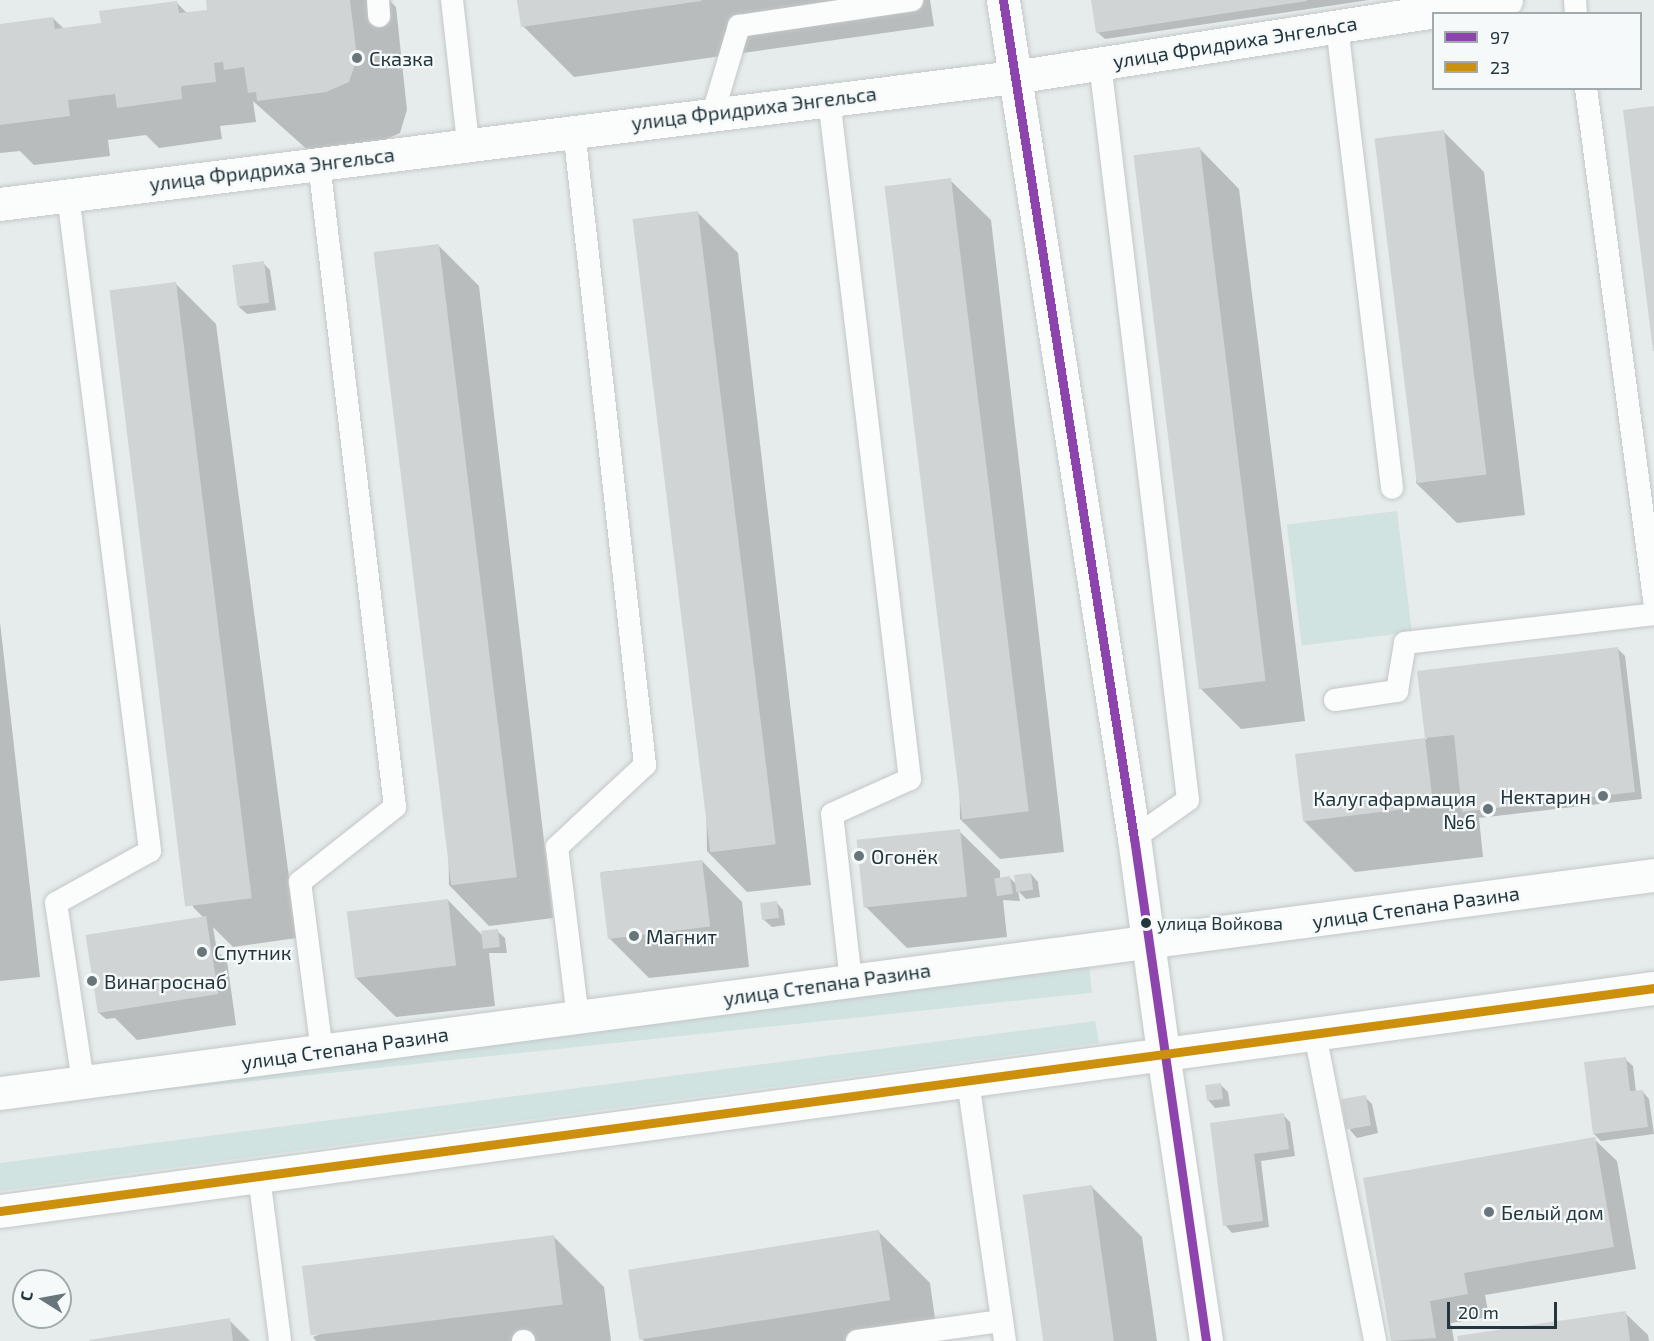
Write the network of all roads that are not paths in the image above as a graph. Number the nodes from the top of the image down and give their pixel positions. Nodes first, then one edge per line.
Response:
1 (452, 0) edge
2 (912, 0) edge
3 (1004, 0) edge
4 (1494, 1) edge
5 (1337, 26) junction
6 (1100, 63) junction
7 (1014, 77) junction
8 (1586, 90) edge
9 (829, 99) junction
10 (713, 113) junction
11 (574, 130) junction
12 (468, 143) junction
13 (319, 163) junction
14 (68, 195) junction
15 (0, 204) edge
16 (1392, 488) dead end
17 (1654, 599) edge
18 (1654, 614) edge
19 (1335, 700) dead end
20 (1134, 838) junction
21 (1654, 875) edge
22 (1147, 942) junction
23 (851, 981) junction
24 (1654, 988) edge
25 (578, 1017) junction
26 (1315, 1034) junction
27 (322, 1051) junction
28 (1163, 1053) junction
29 (968, 1081) junction
30 (83, 1083) junction
31 (0, 1093) edge
32 (259, 1176) junction
33 (0, 1211) edge
34 (1004, 1331) edge
35 (280, 1341) edge
36 (857, 1341) edge
37 (1206, 1341) edge
38 (1375, 1341) edge

1 - 12 lane
2 - 10 lane
3 - 7 main road
4 - 5 main road, улица Фридриха Энгельса
5 - 6 main road, улица Фридриха Энгельса
5 - 16 lane
6 - 7 main road, улица Фридриха Энгельса
6 - 20 lane
7 - 9 main road, улица Фридриха Энгельса
7 - 20 main road
8 - 17 lane
9 - 10 main road, улица Фридриха Энгельса
9 - 23 lane
10 - 11 main road, улица Фридриха Энгельса
11 - 12 main road, улица Фридриха Энгельса
11 - 25 lane
12 - 13 main road, улица Фридриха Энгельса
13 - 14 main road, улица Фридриха Энгельса
13 - 27 lane
14 - 15 main road, улица Фридриха Энгельса
14 - 30 lane
18 - 19 lane
20 - 22 main road
21 - 22 main road, улица Степана Разина
22 - 23 main road, улица Степана Разина
22 - 28 main road
23 - 25 main road, улица Степана Разина
24 - 26 main road
25 - 27 main road, улица Степана Разина
26 - 28 main road
26 - 38 lane
27 - 30 main road, улица Степана Разина
28 - 29 main road
28 - 37 main road
29 - 32 main road
29 - 34 lane
30 - 31 main road, улица Степана Разина
32 - 33 main road
32 - 35 lane
34 - 36 lane

